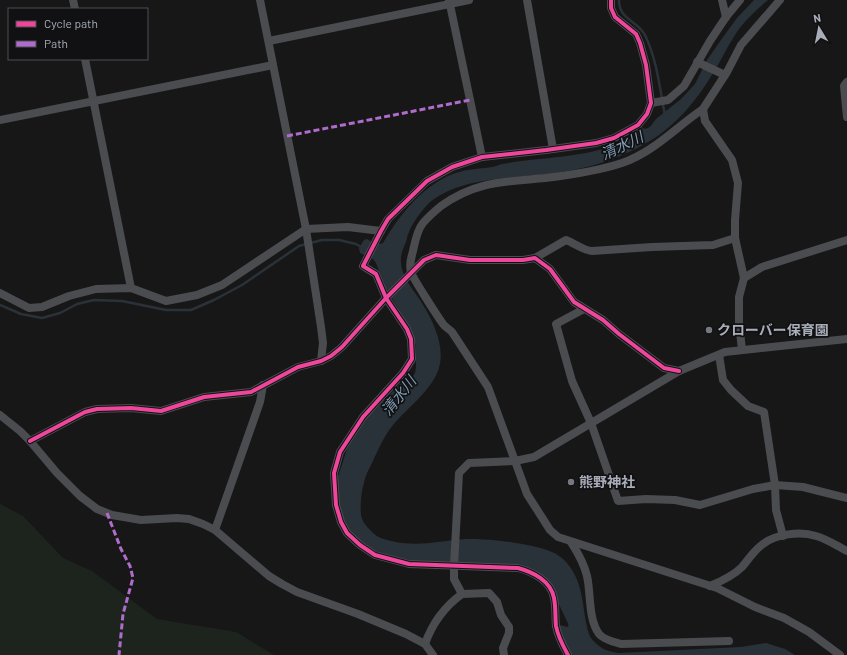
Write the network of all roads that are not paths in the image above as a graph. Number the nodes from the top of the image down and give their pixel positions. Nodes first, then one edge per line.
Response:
1 (260, 0) edge
2 (469, 0) edge
3 (527, 0) edge
4 (611, 0) edge
5 (722, 0) edge
6 (740, 0) edge
7 (780, 0) edge
8 (450, 2) edge
9 (726, 17) junction
10 (269, 41) junction
11 (85, 60) edge
12 (698, 62) junction
13 (273, 65) junction
14 (725, 75) junction
15 (847, 82) edge
16 (93, 102) junction
17 (651, 103) junction
18 (703, 109) junction
19 (847, 117) edge
20 (0, 120) edge
21 (553, 149) junction
22 (482, 157) junction
23 (381, 231) junction
24 (306, 232) junction
25 (735, 238) junction
26 (847, 240) edge
27 (535, 258) junction
28 (411, 273) junction
29 (744, 278) junction
30 (131, 288) junction
31 (0, 293) edge
32 (386, 298) junction
33 (584, 309) junction
34 (847, 339) edge
35 (742, 350) junction
36 (719, 355) junction
37 (321, 361) junction
38 (679, 371) junction
39 (263, 385) junction
40 (0, 415) edge
41 (591, 423) junction
42 (30, 441) junction
43 (514, 461) junction
44 (775, 485) junction
45 (847, 498) edge
46 (215, 530) junction
47 (783, 536) junction
48 (570, 542) junction
49 (847, 551) edge
50 (454, 566) junction
51 (710, 586) junction
52 (462, 594) junction
53 (729, 640) dead end
54 (424, 644) junction
55 (433, 655) edge
56 (504, 655) edge
57 (568, 655) edge
58 (840, 655) edge

1 - 10 street
2 - 8 street
3 - 21 street
4 - 17 street
5 - 9 street
6 - 9 street
7 - 14 street
8 - 10 street
8 - 22 street
9 - 12 street
10 - 13 street
11 - 16 street
12 - 14 street
12 - 17 street
13 - 16 street
13 - 24 street
14 - 18 street
15 - 19 street
16 - 20 street
16 - 30 street
17 - 21 street
18 - 25 street
18 - 28 street
21 - 22 street
22 - 23 street
23 - 24 street
23 - 32 street
24 - 30 street
24 - 37 street
25 - 27 street
25 - 29 street
26 - 29 street
27 - 28 street
27 - 33 street
28 - 32 street
28 - 43 street
29 - 35 street
30 - 31 street
32 - 37 street
32 - 50 street
33 - 38 street
33 - 41 street
34 - 35 street
35 - 36 street
36 - 38 street
36 - 44 street
37 - 39 street
38 - 41 street
39 - 42 street
39 - 46 street
40 - 42 street
41 - 43 street
41 - 44 street
42 - 46 street
43 - 48 street
43 - 50 street
44 - 45 street
44 - 47 street
46 - 54 street
47 - 49 street
47 - 51 street
48 - 51 street
48 - 53 street
50 - 52 street
50 - 57 street
51 - 58 street
52 - 54 street
52 - 56 street
54 - 55 street

